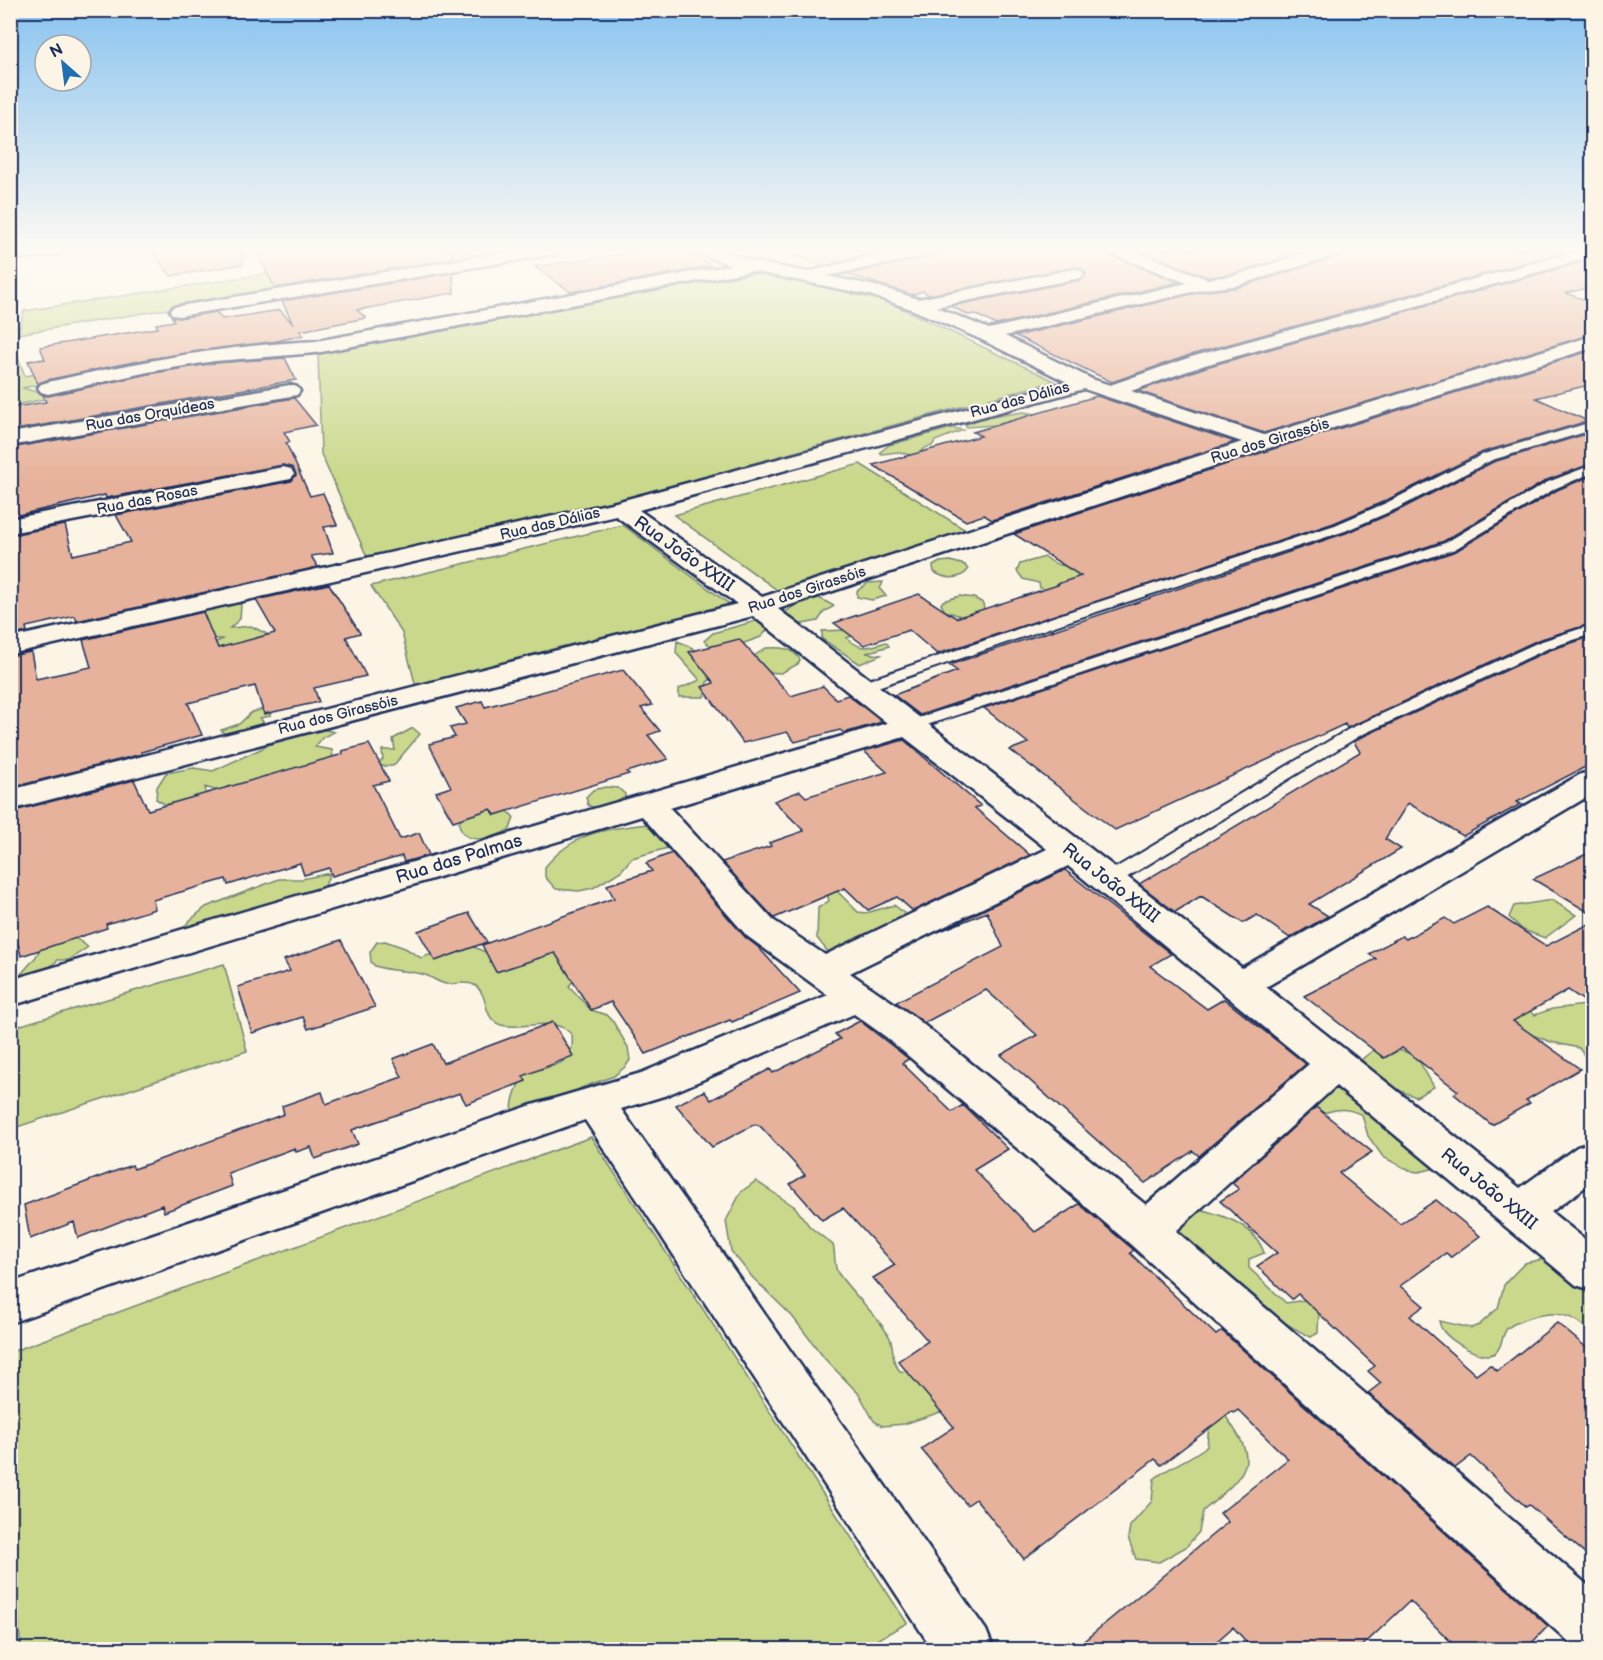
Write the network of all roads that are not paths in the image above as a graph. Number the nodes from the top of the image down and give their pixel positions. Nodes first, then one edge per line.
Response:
1 (426, 326) edge
2 (967, 326) edge
3 (1023, 326) edge
4 (1323, 326) edge
5 (987, 335) junction
6 (1593, 342) edge
7 (1085, 383) junction
8 (48, 388) dead end
9 (290, 391) dead end
10 (1112, 391) junction
11 (1593, 426) edge
12 (10, 440) edge
13 (1264, 442) junction
14 (1593, 469) edge
15 (283, 474) dead end
16 (620, 508) junction
17 (10, 526) edge
18 (758, 606) junction
19 (1593, 629) edge
20 (10, 646) edge
21 (862, 687) junction
22 (909, 726) junction
23 (1593, 782) edge
24 (10, 800) edge
25 (648, 803) junction
26 (1071, 851) junction
27 (1109, 880) junction
28 (822, 972) junction
29 (1239, 986) junction
30 (10, 993) edge
31 (858, 997) junction
32 (1335, 1064) junction
33 (594, 1101) junction
34 (1593, 1160) edge
35 (1518, 1213) junction
36 (1146, 1231) junction
37 (1593, 1271) edge
38 (10, 1303) edge
39 (1593, 1625) edge
40 (966, 1650) edge

1 - 8 street
2 - 5 street
3 - 5 street
4 - 10 street
5 - 7 street
6 - 13 street, Rua dos Girassóis
7 - 10 street
7 - 16 street, Rua das Dálias
9 - 12 street, Rua das Orquídeas
10 - 13 street
11 - 21 lane
13 - 18 street, Rua dos Girassóis
14 - 22 lane
15 - 17 street, Rua das Rosas
16 - 18 street, Rua João XXIII
16 - 20 street, Rua das Dálias
18 - 21 street, Rua João XXIII
18 - 24 street, Rua dos Girassóis
19 - 27 lane
21 - 22 street, Rua João XXIII
22 - 25 street, Rua das Palmas
22 - 26 street, Rua João XXIII
23 - 29 street
25 - 28 street
25 - 30 street, Rua das Palmas
26 - 27 street, Rua João XXIII
26 - 28 street
27 - 29 street, Rua João XXIII
28 - 31 street
29 - 32 street, Rua João XXIII
31 - 33 street
31 - 36 street
32 - 35 street, Rua João XXIII
32 - 36 street
33 - 38 street
33 - 40 street
34 - 35 street
35 - 37 street, Rua João XXIII
36 - 39 street

